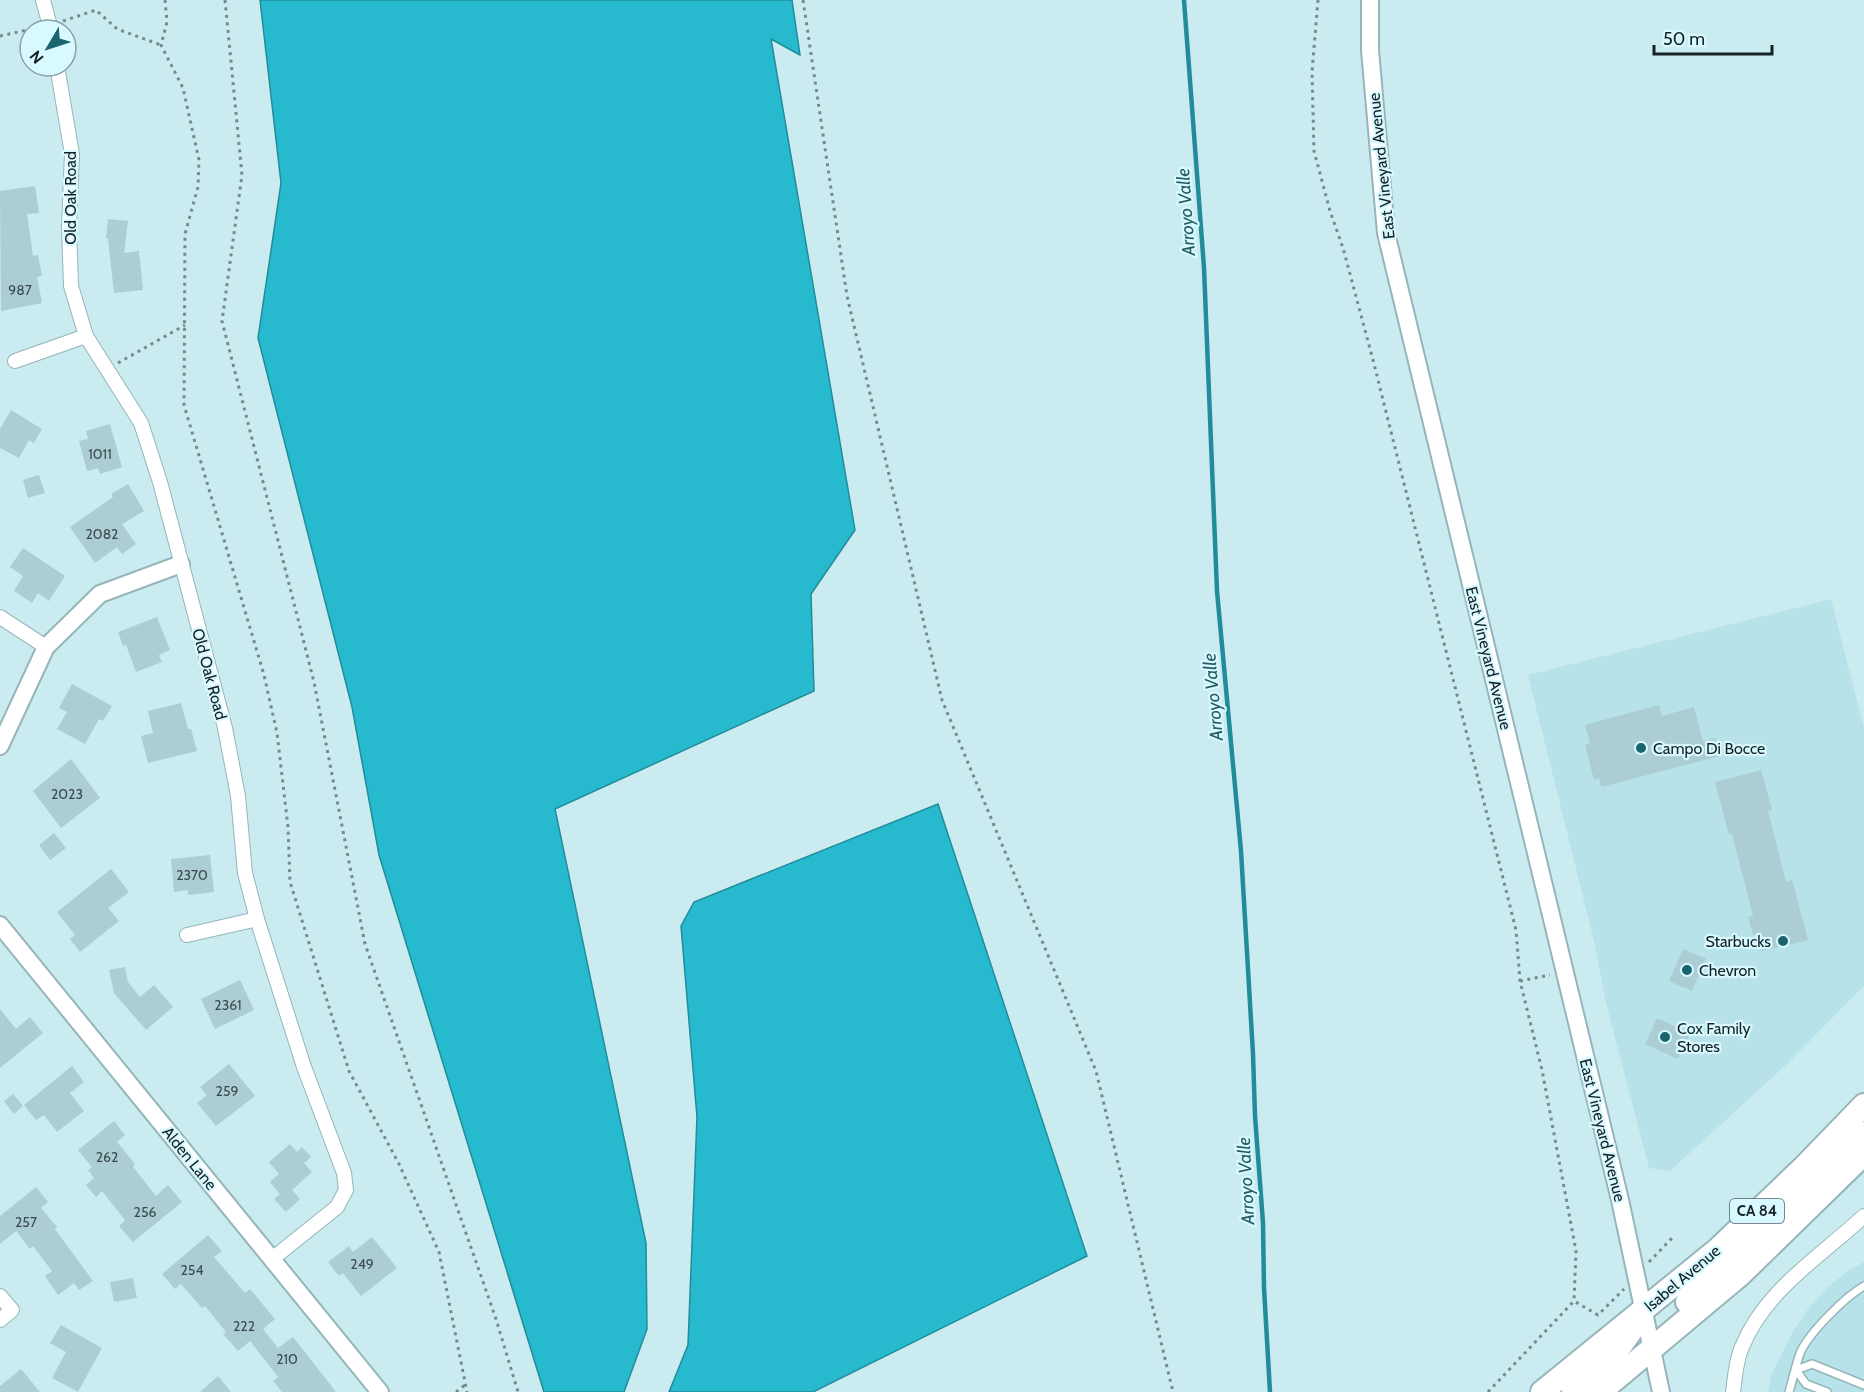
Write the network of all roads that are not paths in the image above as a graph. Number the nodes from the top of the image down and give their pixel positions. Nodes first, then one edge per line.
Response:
1 (43, 0) edge
2 (1370, 0) edge
3 (48, 18) edge
4 (59, 78) edge
5 (86, 336) junction
6 (15, 361) dead end
7 (181, 564) junction
8 (0, 617) edge
9 (46, 646) junction
10 (0, 746) edge
11 (257, 919) junction
12 (0, 926) edge
13 (187, 935) dead end
14 (1864, 1105) edge
15 (1864, 1133) edge
16 (1864, 1154) edge
17 (1864, 1216) edge
18 (272, 1259) junction
19 (1864, 1286) edge
20 (0, 1296) edge
21 (1643, 1310) junction
22 (0, 1320) edge
23 (1652, 1348) junction
24 (1796, 1370) junction
25 (1864, 1385) edge
26 (380, 1392) edge
27 (1542, 1392) edge
28 (1573, 1392) edge
29 (1599, 1392) edge
30 (1661, 1392) edge
31 (1733, 1392) edge
32 (1789, 1392) edge
33 (1827, 1392) edge

1 - 3 street
2 - 21 street, East Vineyard Avenue
4 - 5 street, Old Oak Road
5 - 6 street
5 - 7 street, Old Oak Road
7 - 9 street
7 - 11 street, Old Oak Road
8 - 9 street
9 - 10 street
11 - 13 street
11 - 18 street, Old Oak Road
12 - 18 street, Alden Lane
14 - 21 highway, Isabel Avenue / CA 84
15 - 23 highway
16 - 23 highway, CA 84
17 - 31 street
18 - 26 street, Alden Lane
19 - 24 lane
20 - 22 street
21 - 23 street, East Vineyard Avenue
21 - 27 highway, Isabel Avenue / CA 84
21 - 28 highway
23 - 29 highway, CA 84
23 - 30 street, East Vineyard Avenue
24 - 25 lane
24 - 32 lane
24 - 33 lane

